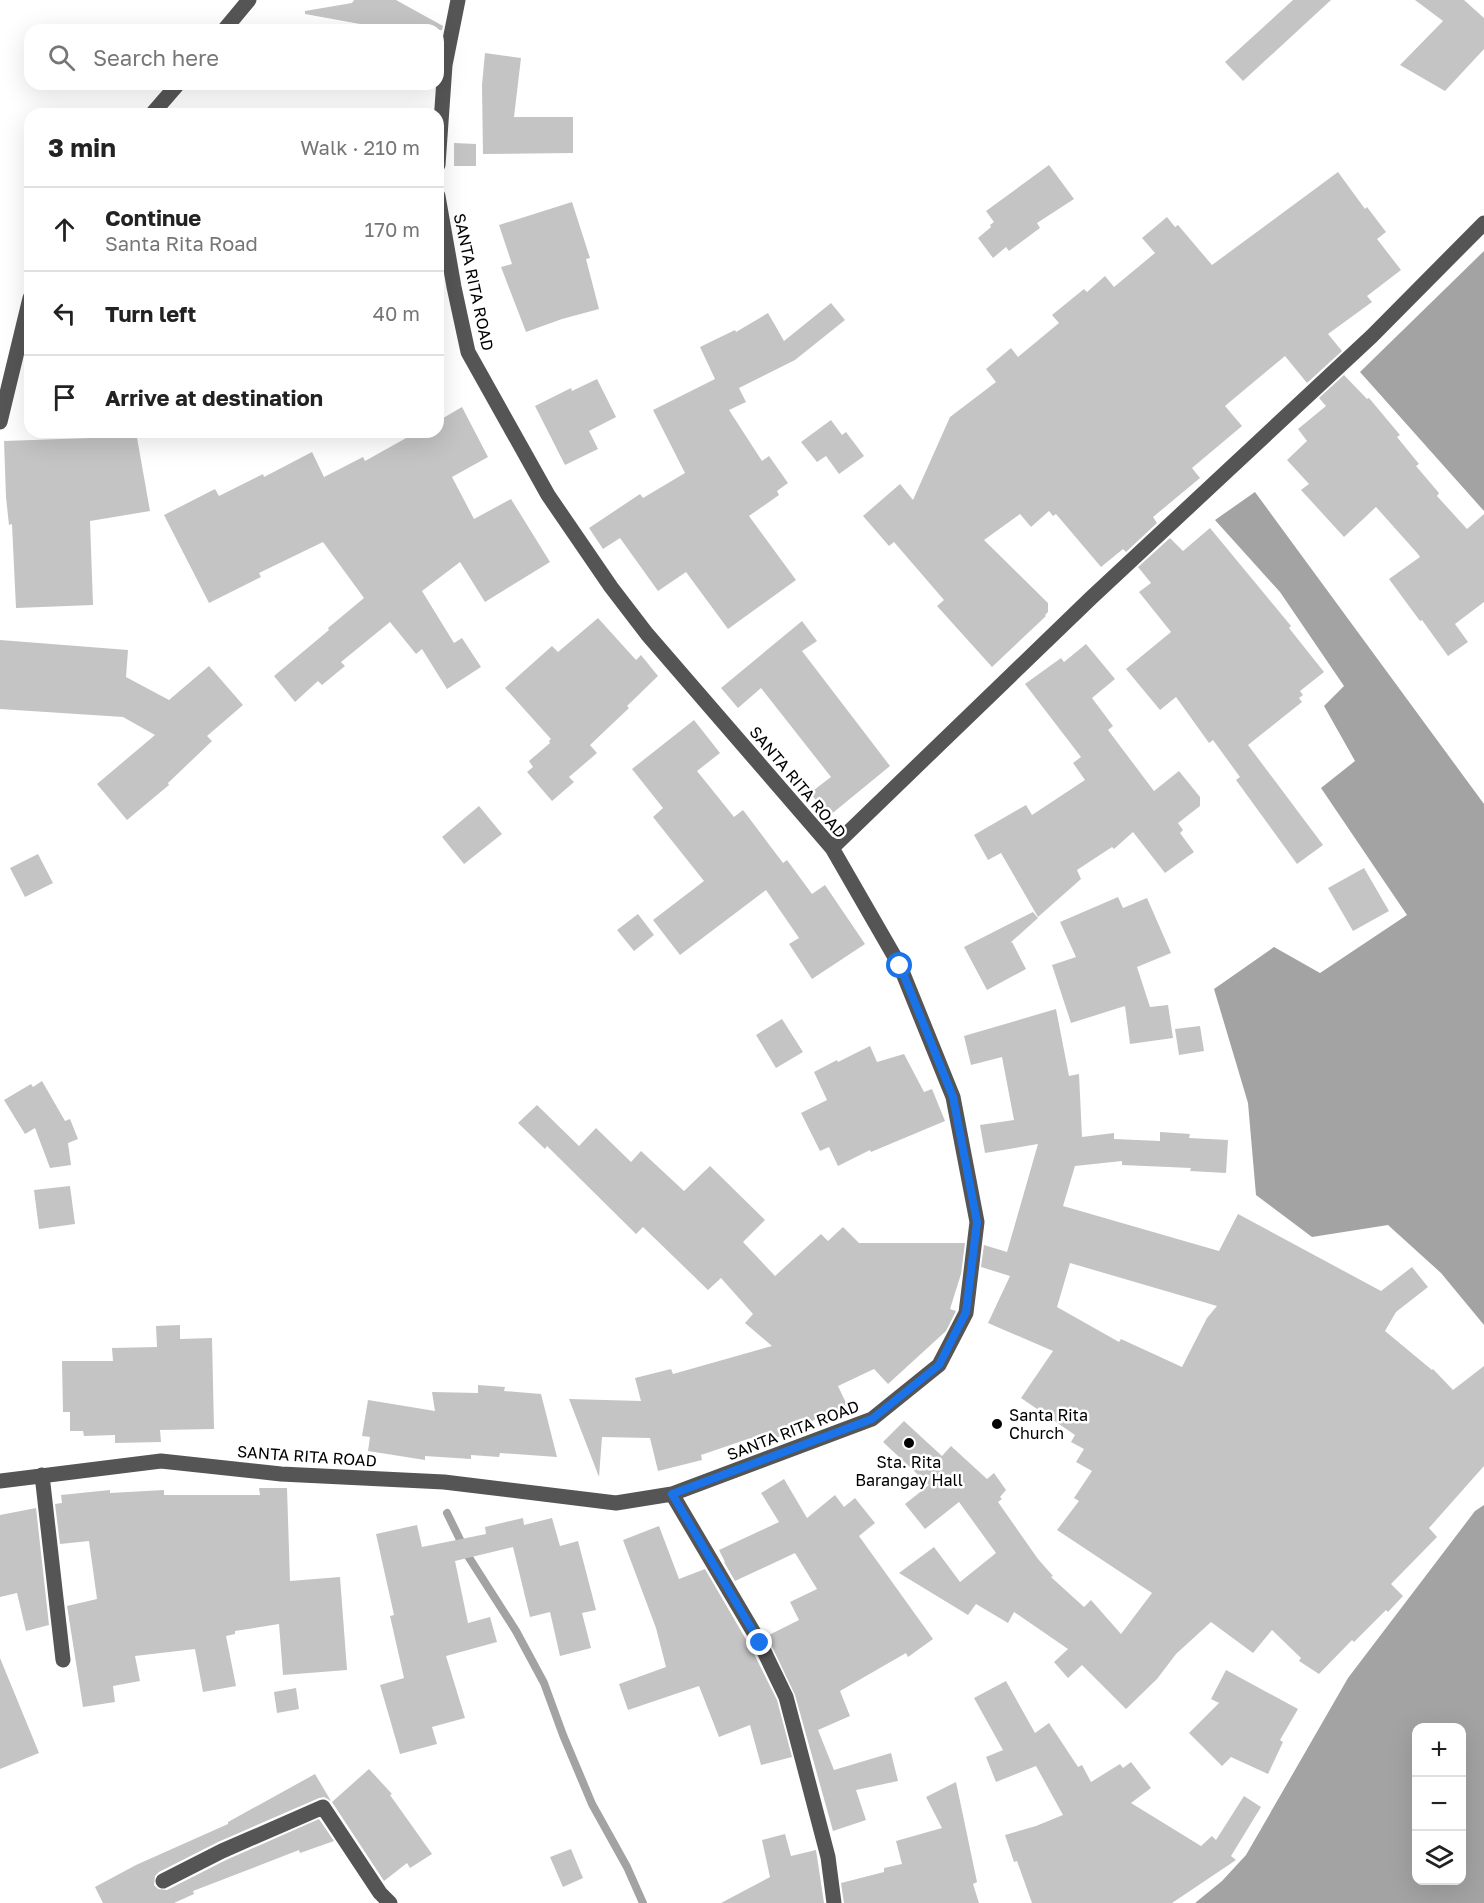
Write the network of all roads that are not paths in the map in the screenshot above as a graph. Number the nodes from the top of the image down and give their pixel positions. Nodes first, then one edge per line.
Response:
1 (249, 0) edge
2 (458, 0) edge
3 (229, 24) edge
4 (444, 79) edge
5 (173, 90) edge
6 (443, 90) edge
7 (157, 108) edge
8 (442, 108) edge
9 (1484, 223) edge
10 (444, 230) edge
11 (24, 319) edge
12 (0, 422) edge
13 (832, 848) junction
14 (42, 1475) junction
15 (0, 1480) edge
16 (672, 1494) junction
17 (63, 1660) dead end
18 (163, 1881) dead end
19 (390, 1903) edge
20 (834, 1903) edge

1 - 3 street
2 - 4 street
5 - 7 street
6 - 8 street
9 - 13 street
10 - 13 street, SANTA RITA ROAD
11 - 12 street
13 - 16 street, SANTA RITA ROAD
14 - 15 street, SANTA RITA ROAD
14 - 16 street, SANTA RITA ROAD
14 - 17 street
16 - 20 street
18 - 19 street

